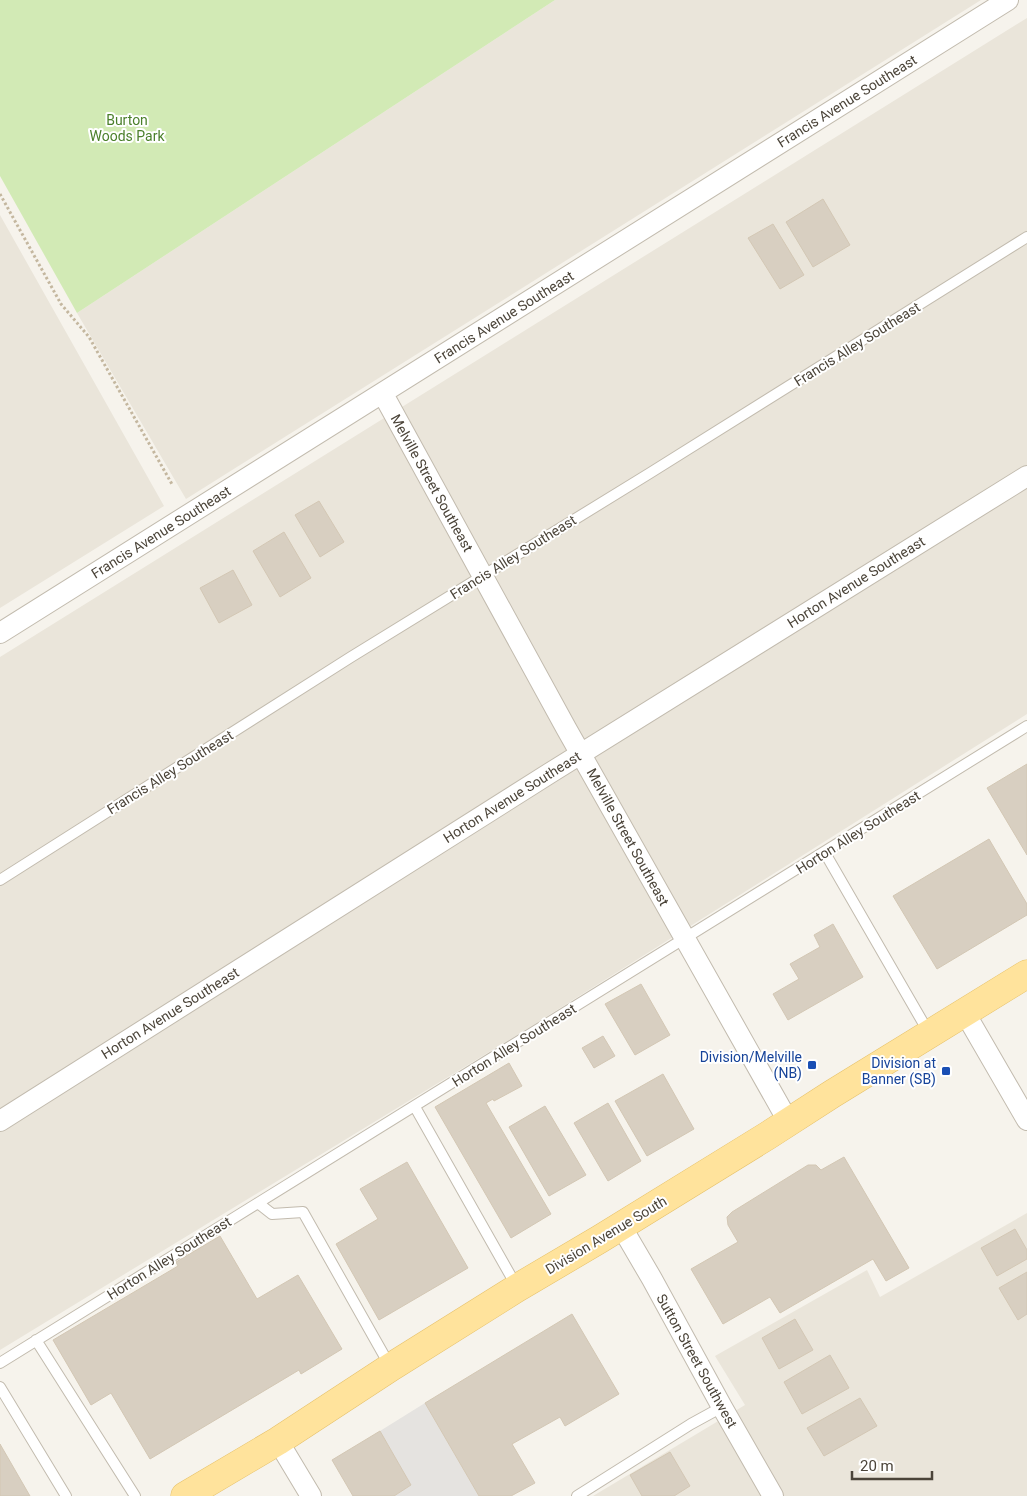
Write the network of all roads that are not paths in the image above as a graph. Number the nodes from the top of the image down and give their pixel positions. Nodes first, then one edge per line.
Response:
1 (1008, 0) edge
2 (1027, 237) edge
3 (383, 394) junction
4 (1027, 476) edge
5 (483, 576) junction
6 (0, 633) edge
7 (1027, 726) edge
8 (581, 754) junction
9 (825, 853) junction
10 (0, 880) edge
11 (685, 939) junction
12 (1027, 974) edge
13 (965, 1013) junction
14 (930, 1034) junction
15 (415, 1107) junction
16 (1027, 1120) edge
17 (0, 1121) edge
18 (788, 1121) junction
19 (258, 1203) junction
20 (621, 1226) junction
21 (518, 1288) junction
22 (36, 1340) junction
23 (0, 1363) edge
24 (391, 1367) junction
25 (0, 1387) edge
26 (722, 1407) junction
27 (278, 1441) junction
28 (66, 1496) edge
29 (134, 1496) edge
30 (185, 1496) edge
31 (311, 1496) edge
32 (577, 1496) edge
33 (773, 1496) edge

1 - 3 street, Francis Avenue Southeast
2 - 5 lane, Francis Alley Southeast
3 - 5 street, Melville Street Southeast
3 - 6 street, Francis Avenue Southeast
4 - 8 street, Horton Avenue Southeast
5 - 8 street, Melville Street Southeast
5 - 10 lane, Francis Alley Southeast
7 - 9 lane, Horton Alley Southeast
8 - 11 street, Melville Street Southeast
8 - 17 street, Horton Avenue Southeast
9 - 11 lane, Horton Alley Southeast
9 - 14 lane
11 - 15 lane, Horton Alley Southeast
11 - 18 street, Melville Street Southeast
12 - 13 main road, Division Avenue South
13 - 14 main road, Division Avenue South
13 - 16 street
14 - 18 main road, Division Avenue South
15 - 19 lane, Horton Alley Southeast
15 - 21 lane
18 - 20 main road, Division Avenue South
19 - 22 lane, Horton Alley Southeast
19 - 24 lane
20 - 21 main road, Division Avenue South
20 - 26 street, Sutton Street Southwest
21 - 24 main road, Division Avenue South
22 - 23 lane, Horton Alley Southeast
22 - 29 lane
24 - 27 main road, Division Avenue South
25 - 28 lane
26 - 32 lane
26 - 33 street, Sutton Street Southwest
27 - 30 main road, Division Avenue South
27 - 31 street

